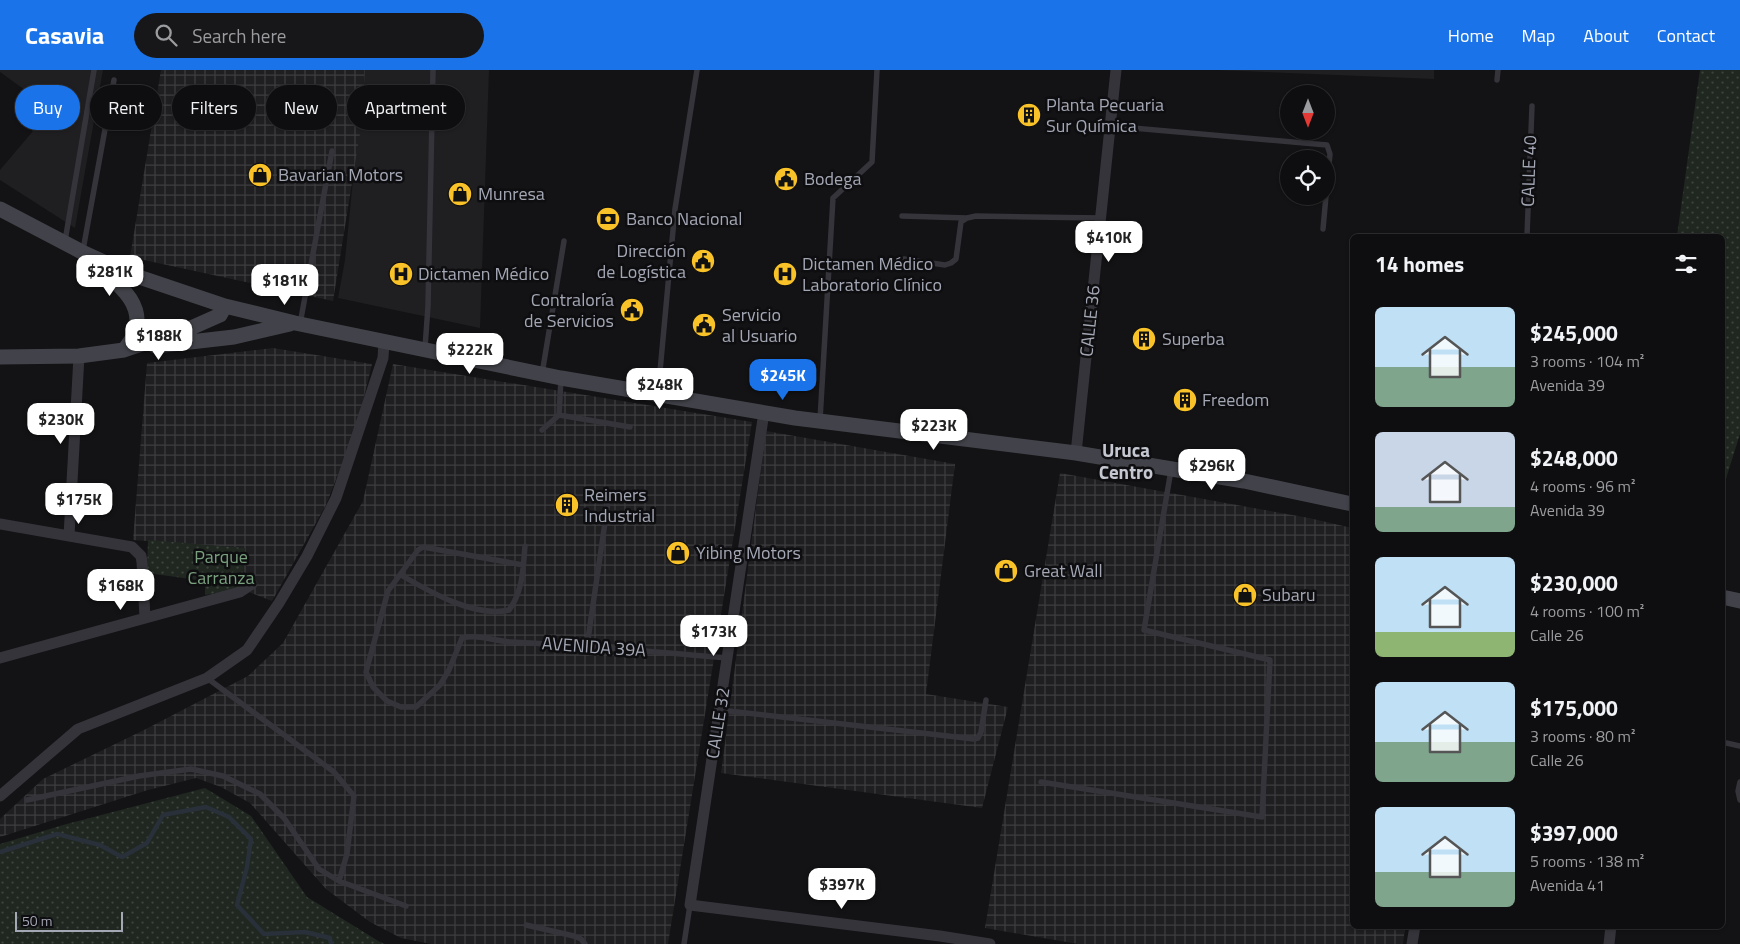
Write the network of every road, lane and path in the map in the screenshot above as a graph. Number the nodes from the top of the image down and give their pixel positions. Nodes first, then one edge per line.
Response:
1 (94, 70) edge
2 (433, 70) edge
3 (697, 70) edge
4 (877, 70) edge
5 (1116, 70) edge
6 (1498, 70) edge
7 (114, 80) dead end
8 (1497, 80) dead end
9 (1532, 106) dead end
10 (1110, 126) junction
11 (1329, 150) edge
12 (332, 151) dead end
13 (1325, 205) edge
14 (0, 209) edge
15 (902, 216) dead end
16 (967, 218) junction
17 (1100, 218) junction
18 (1323, 229) dead end
19 (1527, 234) edge
20 (564, 240) dead end
21 (64, 243) junction
22 (82, 252) junction
23 (904, 259) dead end
24 (225, 306) junction
25 (297, 324) junction
26 (384, 342) junction
27 (124, 350) junction
28 (425, 350) junction
29 (79, 356) junction
30 (0, 357) edge
31 (542, 374) junction
32 (561, 378) junction
33 (658, 394) junction
34 (764, 412) junction
35 (559, 415) junction
36 (820, 422) junction
37 (630, 427) dead end
38 (542, 430) dead end
39 (1076, 453) junction
40 (1171, 468) junction
41 (608, 502) dead end
42 (1350, 504) edge
43 (0, 524) edge
44 (69, 536) junction
45 (525, 546) dead end
46 (524, 565) junction
47 (401, 575) junction
48 (252, 584) dead end
49 (1725, 598) edge
50 (1740, 601) edge
51 (145, 618) junction
52 (587, 646) junction
53 (0, 658) edge
54 (727, 658) junction
55 (207, 678) junction
56 (986, 700) dead end
57 (720, 710) junction
58 (1725, 743) edge
59 (1740, 746) edge
60 (1041, 782) dead end
61 (1740, 782) edge
62 (0, 796) edge
63 (27, 800) dead end
64 (1740, 800) edge
65 (340, 880) junction
66 (690, 905) junction
67 (406, 906) dead end
68 (526, 925) dead end
69 (1414, 929) edge
70 (1611, 929) edge
71 (585, 944) edge
72 (684, 944) edge
73 (990, 944) edge
74 (1412, 944) edge
75 (1609, 944) edge

1 - 21 lane
2 - 28 lane
3 - 33 lane
4 - 36 lane
5 - 10 street, CALLE 36
6 - 8 lane
7 - 22 lane
9 - 19 lane, CALLE 40
10 - 11 lane
10 - 17 street, CALLE 36
12 - 25 lane
13 - 18 lane
14 - 21 main road
15 - 16 lane
16 - 17 lane
16 - 23 lane
17 - 39 street, CALLE 36
20 - 31 lane
21 - 22 main road
22 - 24 main road
22 - 27 main road
24 - 25 main road
24 - 27 main road
25 - 26 main road
25 - 27 main road
26 - 28 main road
26 - 55 street
27 - 29 main road
28 - 31 main road
29 - 30 main road
29 - 44 street
31 - 32 main road
32 - 33 main road
32 - 35 lane
33 - 34 main road
34 - 36 main road
34 - 54 street, CALLE 32
35 - 37 lane
35 - 38 lane
36 - 39 main road
39 - 40 main road
40 - 42 main road
40 - 60 lane
41 - 52 lane
43 - 44 street
44 - 51 street
45 - 46 lane
46 - 47 lane
46 - 47 lane
47 - 52 lane, AVENIDA 39A
48 - 51 street
49 - 50 main road
51 - 53 street
52 - 54 lane, AVENIDA 39A
54 - 57 street, CALLE 32
55 - 62 street
55 - 65 lane
56 - 57 lane
57 - 66 street, CALLE 32
58 - 59 lane
61 - 64 lane
63 - 65 lane
65 - 67 lane
66 - 72 lane, CALLE 32
66 - 73 street
68 - 71 lane
69 - 74 street
70 - 75 street

